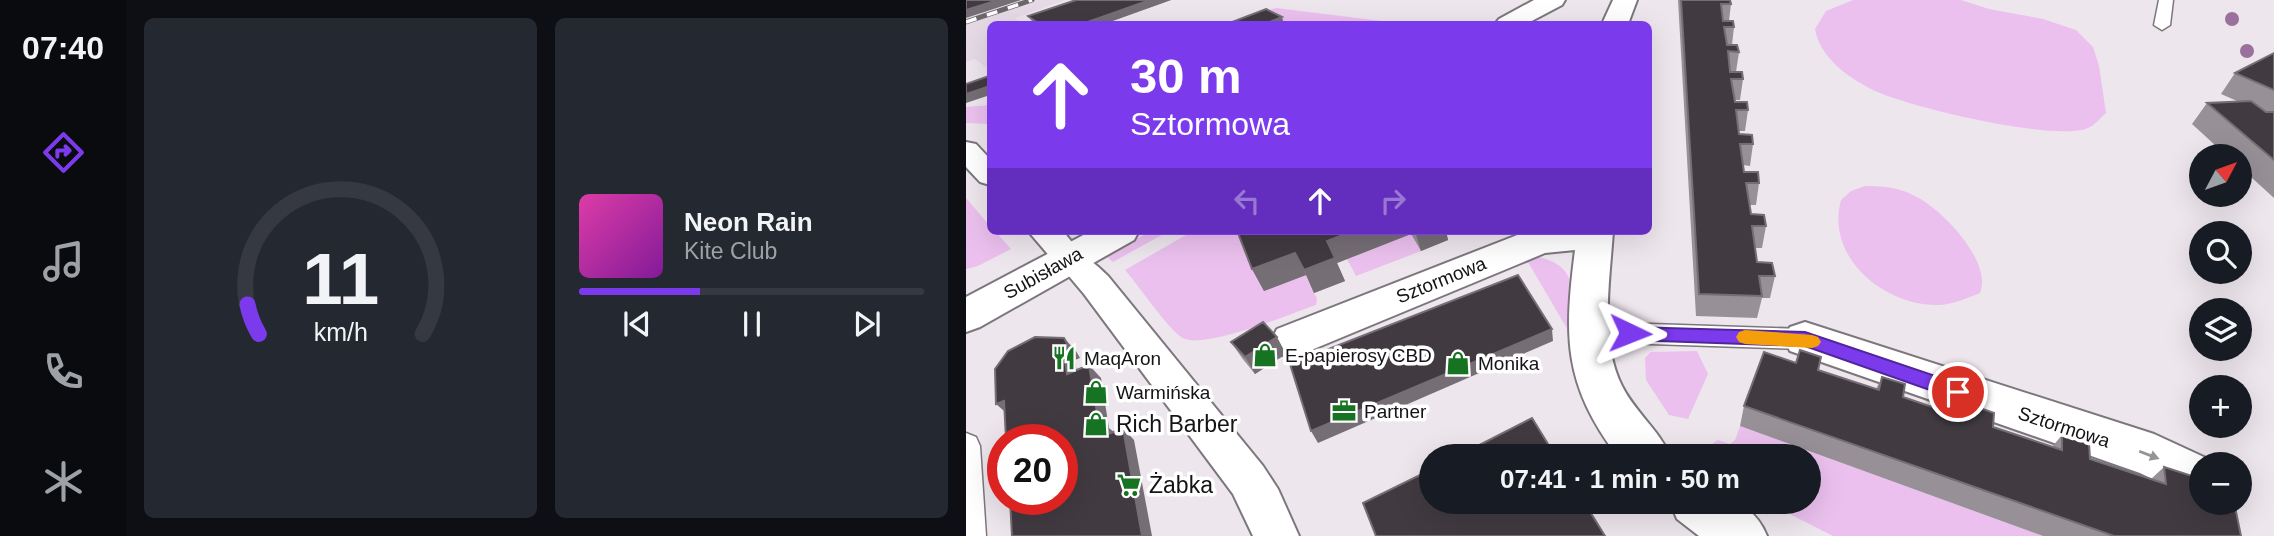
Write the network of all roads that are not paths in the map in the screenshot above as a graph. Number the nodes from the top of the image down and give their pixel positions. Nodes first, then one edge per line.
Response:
1 (1553, 0) edge
2 (1625, 0) edge
3 (2166, 0) edge
4 (1514, 21) edge
5 (1616, 21) edge
6 (2162, 25) dead end
7 (966, 150) edge
8 (987, 173) edge
9 (1114, 235) edge
10 (1595, 235) edge
11 (1062, 250) edge
12 (966, 316) edge
13 (1589, 332) junction
14 (1805, 339) joint
15 (1293, 341) dead end
16 (1636, 444) edge
17 (966, 446) edge
18 (2189, 478) edge
19 (1711, 514) edge
20 (970, 536) edge
21 (1276, 536) edge
22 (1741, 536) edge

1 - 4 street
2 - 5 street
3 - 6 lane
7 - 8 street
9 - 12 street, Subisława
10 - 13 street, Sztormowa
10 - 15 street, Sztormowa
11 - 21 street
13 - 14 lane
13 - 16 street, Sztormowa
14 -> 18 street, Sztormowa
17 - 20 lane
19 - 22 street

